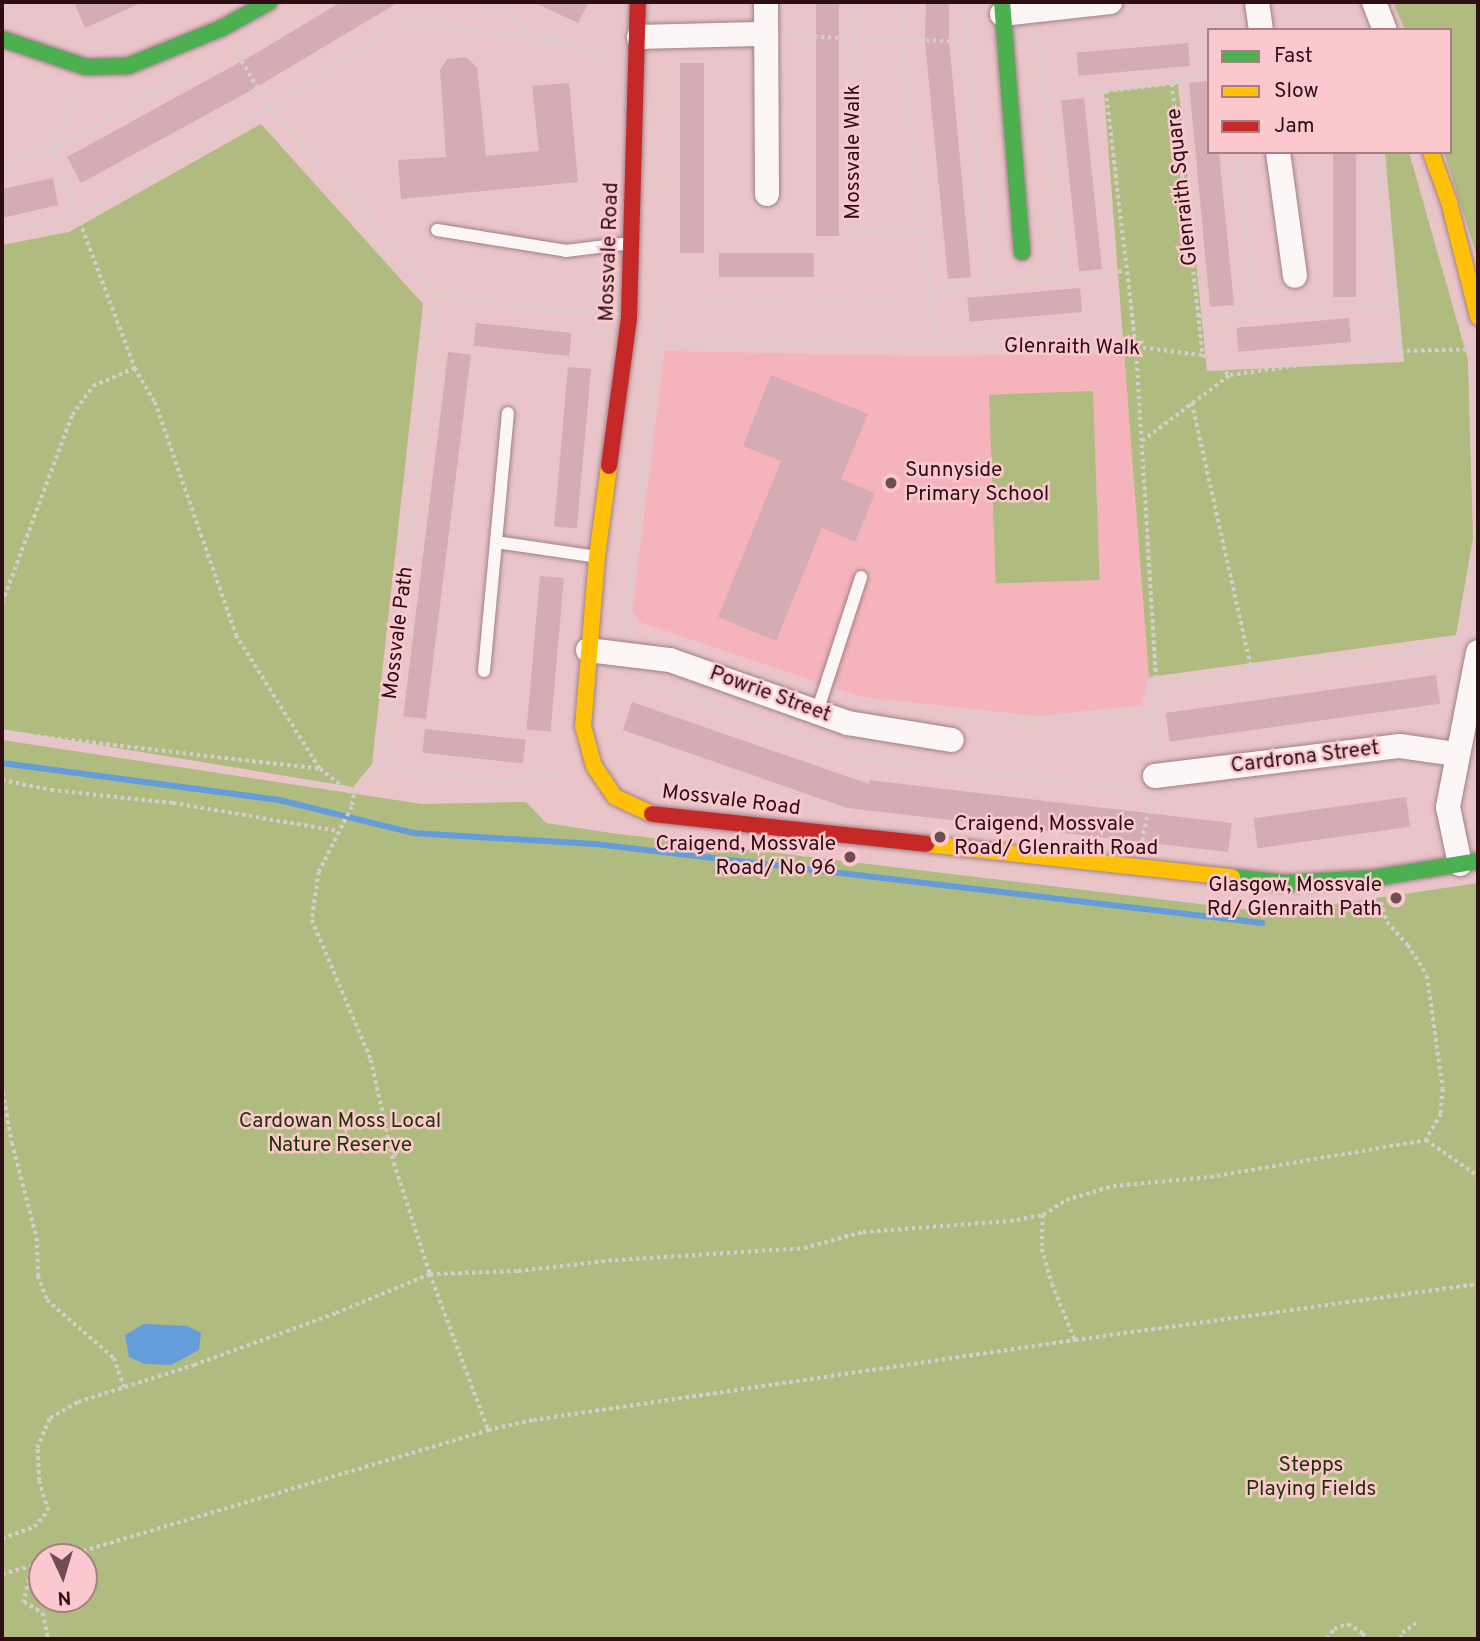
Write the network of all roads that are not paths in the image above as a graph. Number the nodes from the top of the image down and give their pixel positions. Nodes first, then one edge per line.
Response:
1 (269, 2) edge
2 (638, 2) edge
3 (766, 2) edge
4 (1110, 2) edge
5 (1257, 2) edge
6 (1374, 2) edge
7 (1002, 8) edge
8 (1261, 28) edge
9 (1384, 28) edge
10 (766, 34) junction
11 (639, 37) junction
12 (2, 39) edge
13 (1278, 154) edge
14 (1432, 154) edge
15 (767, 194) dead end
16 (437, 230) dead end
17 (632, 243) junction
18 (1022, 252) dead end
19 (1295, 276) dead end
20 (1478, 317) edge
21 (508, 412) dead end
22 (496, 542) junction
23 (597, 557) junction
24 (861, 577) dead end
25 (1472, 649) edge
26 (588, 650) junction
27 (484, 671) dead end
28 (817, 712) junction
29 (952, 740) road end
30 (1456, 754) junction
31 (1154, 776) road end
32 (1469, 862) edge

1 - 12 street
2 - 11 street, Mossvale Road
3 - 10 street
4 - 7 street
5 - 8 street
6 - 9 street
7 - 18 street
10 - 11 street
10 - 15 street
11 - 17 street, Mossvale Road
13 - 19 street
14 - 20 street
16 - 17 lane
17 - 23 street, Mossvale Road
21 - 22 lane
22 - 23 lane
22 - 27 lane
23 - 26 street, Mossvale Road
24 - 28 lane
25 - 30 street
26 - 28 street, Powrie Street
26 - 32 street, Mossvale Road
28 - 29 street, Powrie Street
30 - 31 street, Cardrona Street
30 - 32 street

